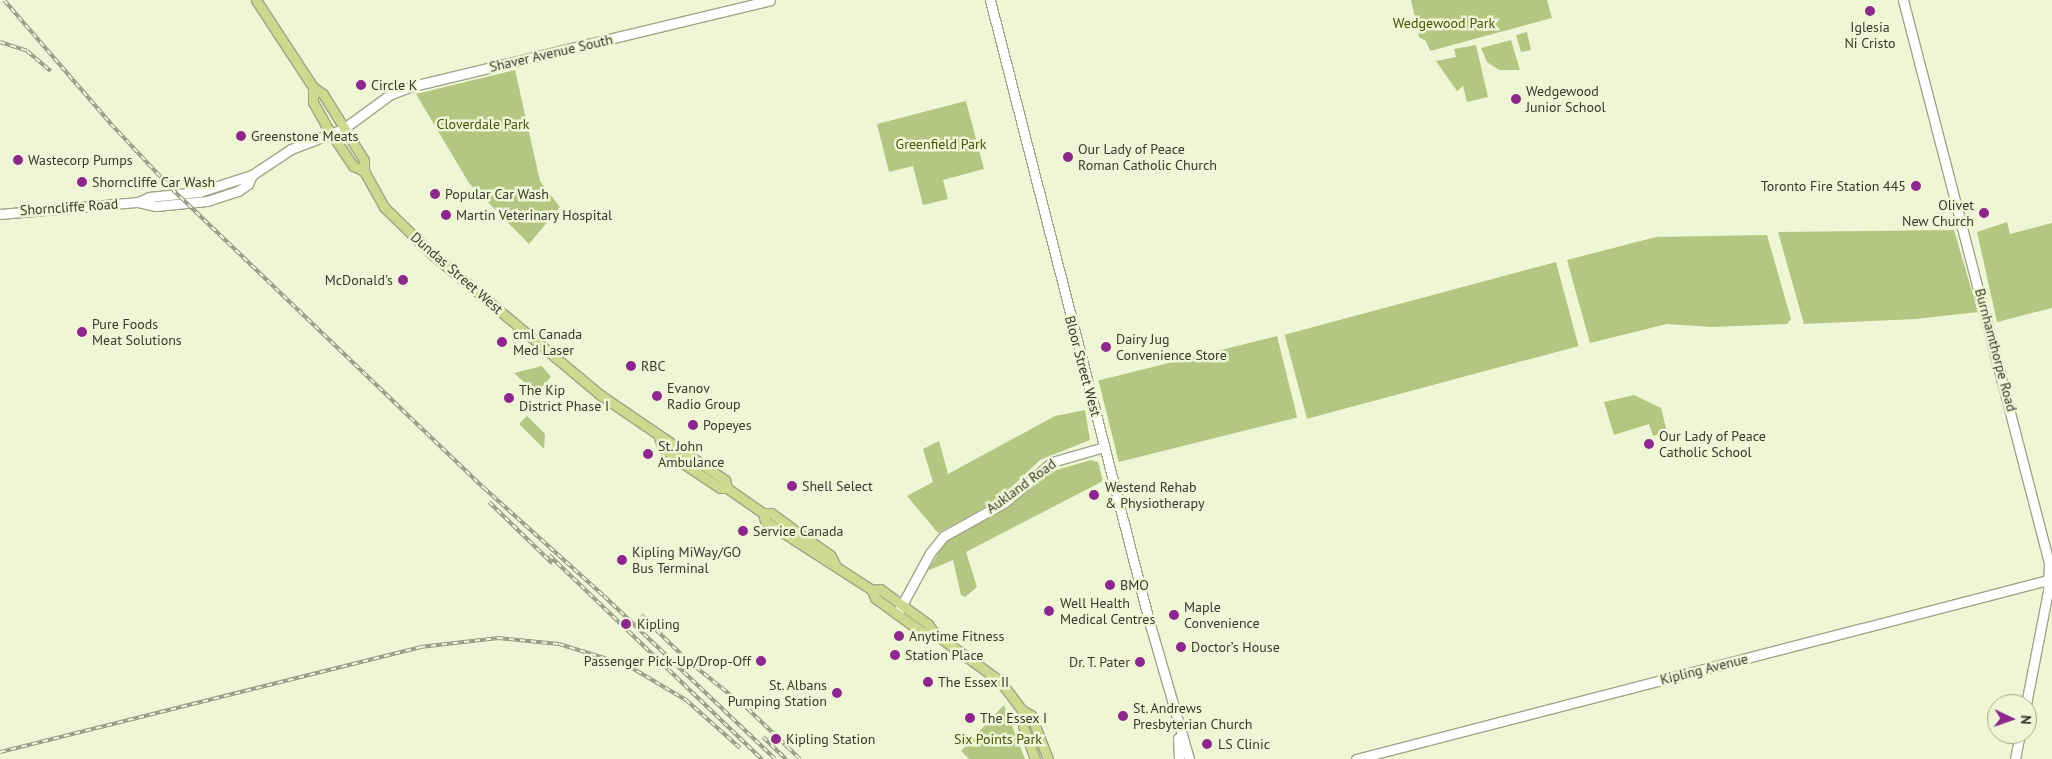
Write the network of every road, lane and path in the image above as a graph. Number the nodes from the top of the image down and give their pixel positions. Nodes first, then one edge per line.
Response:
1 (256, 0) edge
2 (770, 0) edge
3 (990, 0) edge
4 (1903, 0) edge
5 (313, 87) junction
6 (343, 129) junction
7 (332, 135) junction
8 (364, 171) junction
9 (0, 214) edge
10 (1104, 447) junction
11 (2051, 579) edge
12 (872, 590) junction
13 (903, 606) junction
14 (897, 614) junction
15 (935, 634) junction
16 (2028, 694) edge
17 (1022, 710) junction
18 (1178, 731) junction
19 (2018, 744) edge
20 (1035, 759) edge
21 (1048, 759) edge
22 (1179, 759) edge
23 (1189, 759) edge
24 (1356, 759) edge
25 (2015, 759) edge

1 - 5 main road, Dundas Street West
2 - 6 main road, Shaver Avenue South
3 - 10 main road, Bloor Street West
4 - 11 main road, Burnhamthorpe Road
5 - 6 main road, Dundas Street West
5 - 7 main road, Dundas Street West
6 - 7 main road, Shorncliffe Road
6 - 8 main road, Dundas Street West
7 - 8 main road, Dundas Street West
7 - 9 main road, Shorncliffe Road
8 - 12 main road, Dundas Street West
10 - 13 main road, Aukland Road
10 - 18 main road, Bloor Street West
11 - 16 main road, Burnhamthorpe Road
11 - 24 main road, Kipling Avenue
12 - 13 main road, Dundas Street West
12 - 14 main road, Dundas Street West
13 - 14 main road, Aukland Road
13 - 15 main road, Dundas Street West
14 - 15 main road, Dundas Street West
15 - 17 main road, Dundas Street West
17 - 20 main road
17 - 21 main road, Dundas Street West
18 - 22 main road, Bloor Street West
18 - 23 main road, Bloor Street West
19 - 25 main road

